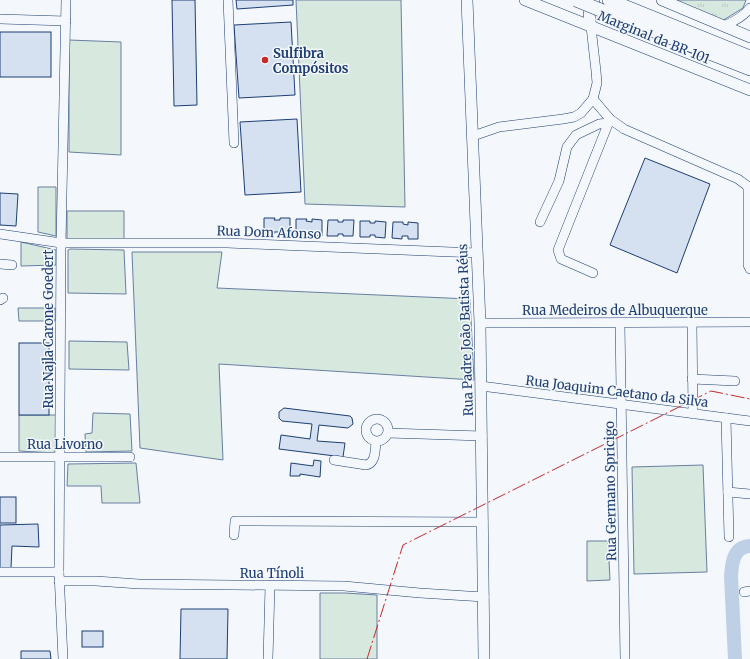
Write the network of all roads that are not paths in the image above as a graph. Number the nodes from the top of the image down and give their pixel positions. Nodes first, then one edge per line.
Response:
1 (66, 0) edge
2 (228, 0) edge
3 (467, 0) edge
4 (525, 0) edge
5 (576, 0) edge
6 (583, 0) edge
7 (610, 0) edge
8 (662, 0) edge
9 (596, 4) edge
10 (750, 8) edge
11 (0, 18) edge
12 (572, 19) junction
13 (66, 21) junction
14 (724, 26) junction
15 (591, 27) junction
16 (750, 37) edge
17 (750, 56) edge
18 (750, 69) edge
19 (750, 90) edge
20 (593, 99) junction
21 (609, 121) junction
22 (473, 136) junction
23 (234, 143) dead end
24 (749, 187) edge
25 (540, 222) dead end
26 (0, 234) edge
27 (61, 243) junction
28 (477, 253) junction
29 (0, 264) edge
30 (12, 265) dead end
31 (750, 269) edge
32 (593, 273) dead end
33 (750, 322) edge
34 (480, 323) junction
35 (620, 323) junction
36 (692, 323) junction
37 (692, 380) junction
38 (735, 381) dead end
39 (481, 386) junction
40 (621, 405) junction
41 (693, 414) junction
42 (726, 418) junction
43 (750, 421) edge
44 (388, 434) junction
45 (482, 436) junction
46 (376, 442) junction
47 (60, 456) junction
48 (0, 457) edge
49 (130, 457) dead end
50 (334, 460) dead end
51 (728, 492) junction
52 (750, 494) edge
53 (483, 522) junction
54 (234, 535) dead end
55 (729, 537) dead end
56 (0, 572) edge
57 (59, 576) junction
58 (270, 586) junction
59 (484, 597) junction
60 (63, 659) edge
61 (268, 659) edge
62 (484, 659) edge
63 (625, 659) edge

1 - 13 street, Rua Najla Carone Goedert
2 - 23 street
3 - 22 main road, Rua Padre João Batista Réus
4 - 12 main road, Marginal da BR-101
5 - 9 highway, bridge
6 - 12 main road
7 - 17 highway
8 - 14 main road
9 - 15 main road
9 - 18 highway
10 - 14 street
11 - 13 street
12 - 15 main road, Marginal da BR-101
13 - 27 street, Rua Najla Carone Goedert
14 - 16 main road
15 - 19 main road, Marginal da BR-101
15 - 20 street
20 - 21 street
20 - 22 street
21 - 24 street
21 - 25 street
21 - 32 street
22 - 28 main road, Rua Padre João Batista Réus
24 - 31 street
26 - 27 street, Rua Dom Afonso
27 - 28 street, Rua Dom Afonso
27 - 47 street, Rua Najla Carone Goedert
28 - 34 main road, Rua Padre João Batista Réus
29 - 30 street
33 - 36 street, Rua Medeiros de Albuquerque
34 - 35 street, Rua Medeiros de Albuquerque
34 - 39 main road, Rua Padre João Batista Réus
35 - 36 street, Rua Medeiros de Albuquerque
35 - 40 street, Rua Germano Spricigo
36 - 37 street
37 - 38 street
37 - 41 street
39 - 40 street, Rua Joaquim Caetano da Silva
39 - 45 main road, Rua Padre João Batista Réus
40 - 41 street, Rua Joaquim Caetano da Silva
40 - 63 street, Rua Germano Spricigo
41 - 42 street, Rua Joaquim Caetano da Silva
42 - 43 street, Rua Joaquim Caetano da Silva
42 - 51 street
44 - 45 street
44 - 46 street
44 - 46 street
45 - 53 main road, Rua Padre João Batista Réus
46 - 50 street
47 - 48 street, Rua Livorno
47 - 49 street, Rua Livorno
47 - 57 street, Rua Najla Carone Goedert
51 - 52 street
51 - 55 street
53 - 54 street
53 - 59 main road, Rua Padre João Batista Réus
56 - 57 street, Rua Tínoli
57 - 58 street, Rua Tínoli
57 - 60 street, Rua Najla Carone Goedert
58 - 59 street, Rua Tínoli
58 - 61 street
59 - 62 main road, Rua Padre João Batista Réus

